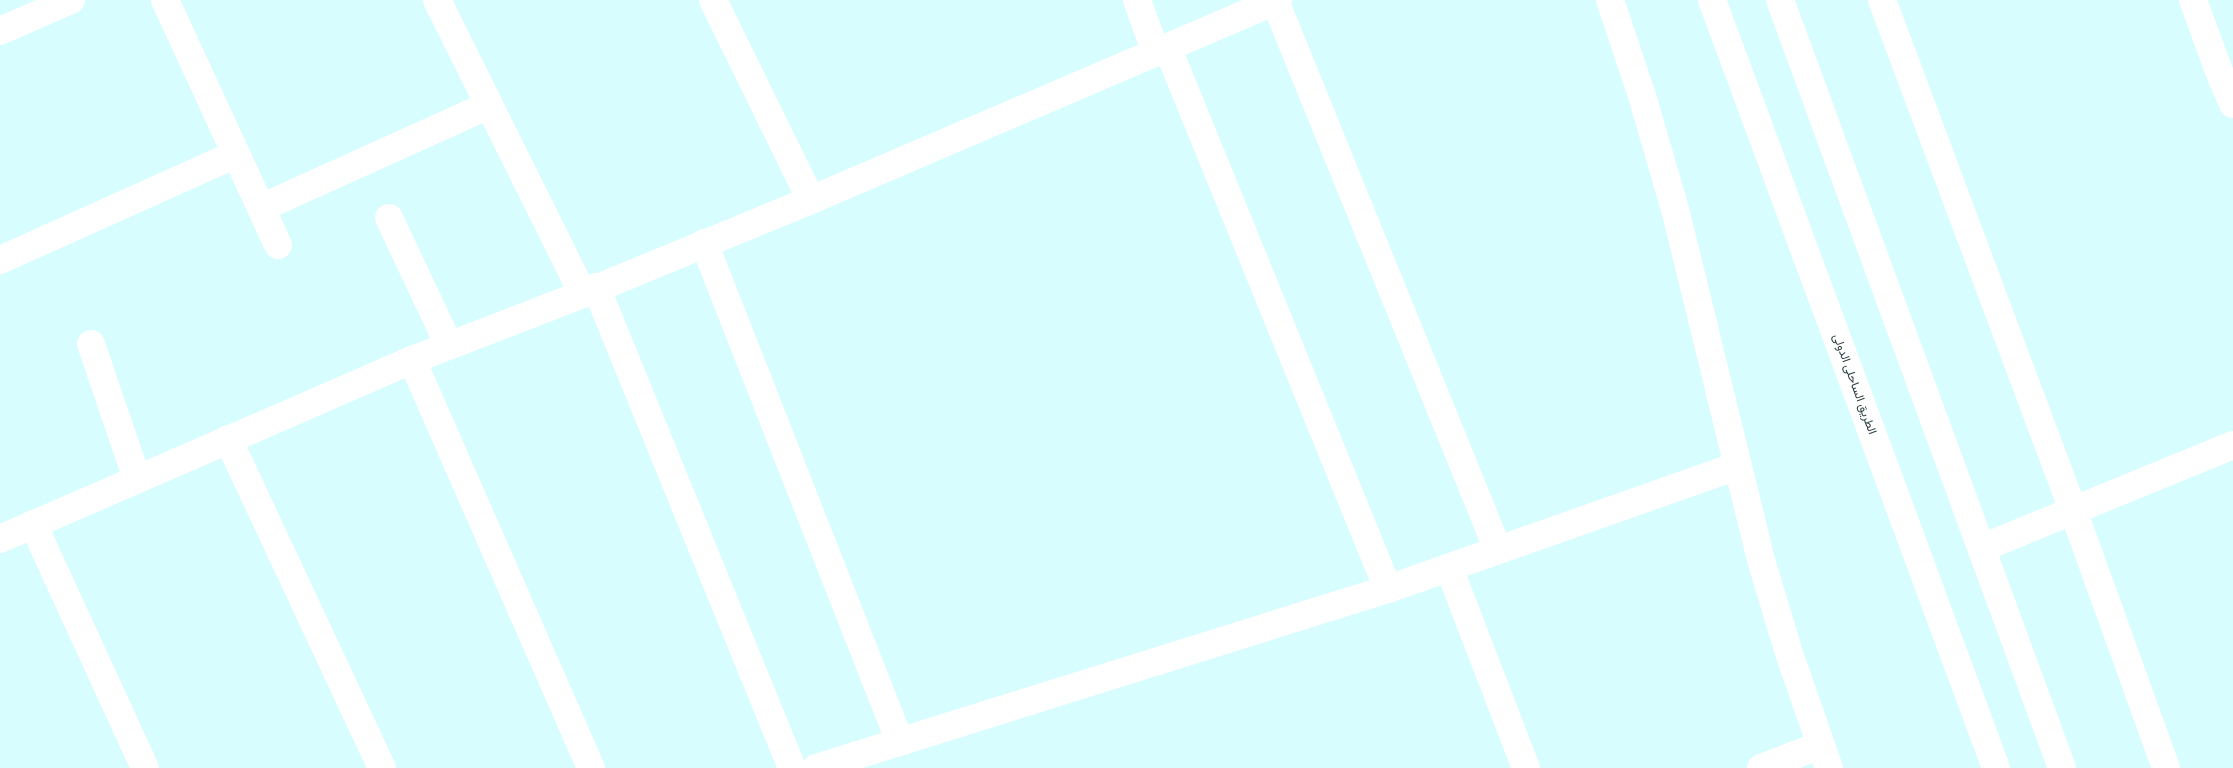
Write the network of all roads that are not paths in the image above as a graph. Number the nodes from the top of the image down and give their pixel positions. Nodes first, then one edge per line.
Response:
1 (71, 0) edge
2 (165, 0) edge
3 (437, 0) edge
4 (713, 0) edge
5 (1137, 0) edge
6 (1610, 0) edge
7 (1712, 0) edge
8 (1780, 0) edge
9 (1882, 0) edge
10 (2192, 0) edge
11 (1276, 1) edge
12 (0, 31) edge
13 (1162, 51) junction
14 (2233, 104) edge
15 (489, 105) junction
16 (236, 154) junction
17 (811, 200) junction
18 (261, 208) junction
19 (389, 218) dead end
20 (704, 243) junction
21 (278, 245) dead end
22 (0, 260) edge
23 (589, 290) junction
24 (91, 344) dead end
25 (449, 346) junction
26 (412, 360) junction
27 (228, 439) junction
28 (2233, 445) edge
29 (1737, 466) junction
30 (138, 479) junction
31 (2073, 510) junction
32 (33, 524) junction
33 (0, 539) edge
34 (1982, 548) junction
35 (1498, 550) junction
36 (1449, 568) junction
37 (1388, 589) junction
38 (900, 742) junction
39 (1825, 757) edge
40 (861, 761) edge
41 (146, 768) edge
42 (382, 768) edge
43 (591, 768) edge
44 (792, 768) edge
45 (816, 768) edge
46 (1526, 768) edge
47 (1761, 768) edge
48 (1996, 768) edge
49 (2062, 768) edge
50 (2166, 768) edge

1 - 12 main road
2 - 16 main road
3 - 15 main road
4 - 17 main road
5 - 13 main road
6 - 29 main road
7 - 48 main road, الطريق الساحلى الدولى
8 - 34 main road
9 - 31 main road
10 - 14 main road
11 - 13 main road
11 - 35 main road
13 - 17 main road
13 - 37 main road
15 - 18 main road
15 - 23 main road
16 - 18 main road
16 - 22 main road
17 - 20 main road
18 - 21 main road
19 - 25 main road
20 - 23 main road
20 - 38 main road
23 - 25 main road
23 - 44 main road
24 - 30 main road
25 - 26 main road
26 - 27 main road
26 - 43 main road
27 - 30 main road
27 - 42 main road
28 - 31 main road
29 - 35 main road
29 - 39 main road
30 - 32 main road
31 - 34 main road
31 - 50 main road
32 - 33 main road
32 - 41 main road
34 - 49 main road
35 - 36 main road
36 - 37 main road
36 - 46 main road
37 - 38 main road
38 - 40 main road
39 - 47 main road
40 - 45 main road

